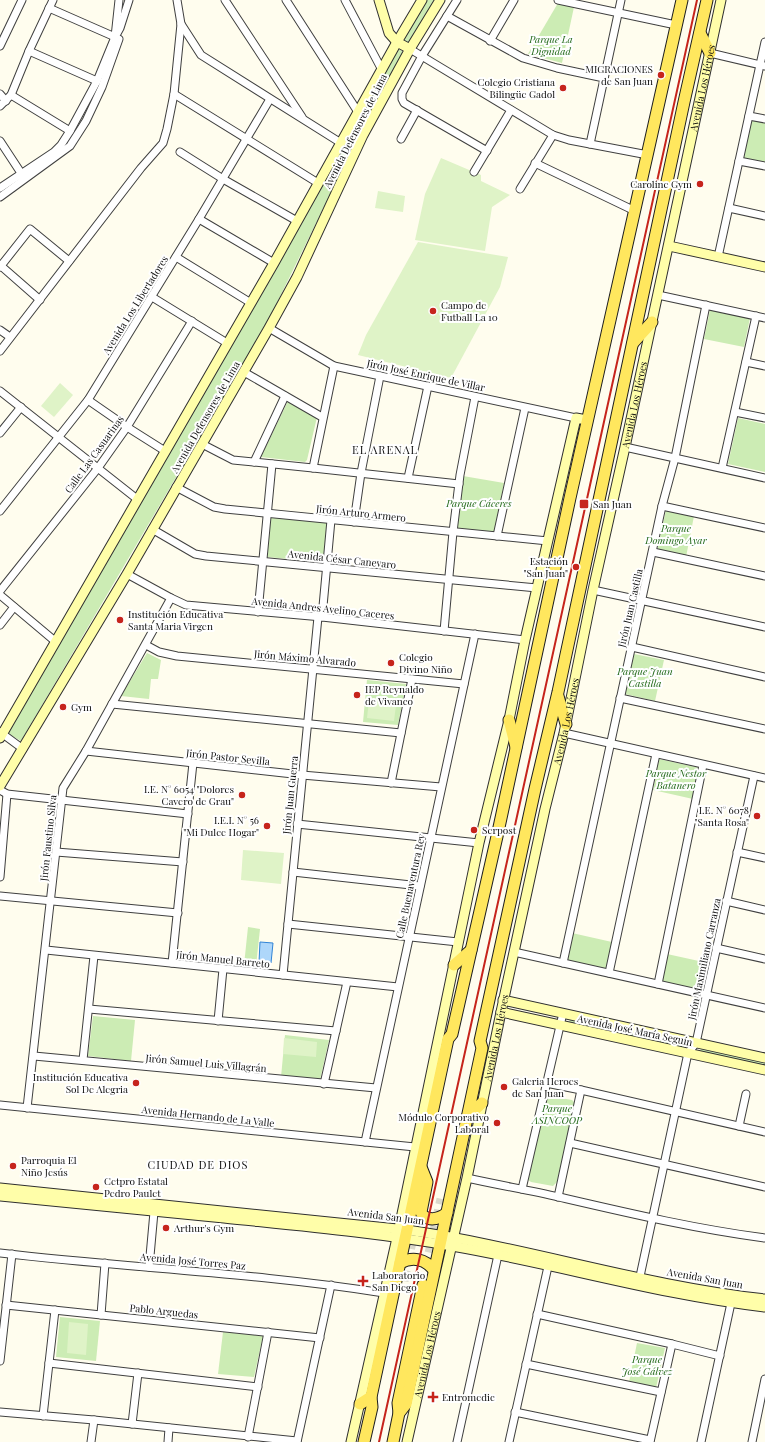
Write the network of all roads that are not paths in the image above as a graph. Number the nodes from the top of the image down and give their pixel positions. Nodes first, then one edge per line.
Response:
1 (22, 0) edge
2 (53, 0) edge
3 (119, 0) edge
4 (129, 0) edge
5 (177, 0) edge
6 (225, 0) edge
7 (286, 0) edge
8 (345, 0) edge
9 (379, 0) edge
10 (422, 0) edge
11 (440, 0) edge
12 (457, 0) edge
13 (514, 0) edge
14 (558, 0) edge
15 (621, 0) edge
16 (682, 0) edge
17 (707, 0) edge
18 (721, 0) edge
19 (50, 8) junction
20 (618, 13) junction
21 (447, 16) junction
22 (180, 24) junction
23 (676, 25) junction
24 (700, 33) junction
25 (117, 38) junction
26 (490, 41) junction
27 (397, 42) junction
28 (765, 42) edge
29 (0, 46) edge
30 (410, 49) junction
31 (29, 52) junction
32 (710, 53) junction
33 (422, 56) junction
34 (762, 66) edge
35 (382, 70) junction
36 (604, 78) junction
37 (97, 80) junction
38 (0, 94) edge
39 (174, 94) junction
40 (11, 95) junction
41 (270, 99) junction
42 (3, 103) edge
43 (417, 110) junction
44 (511, 110) junction
45 (358, 112) junction
46 (749, 116) junction
47 (303, 118) junction
48 (765, 119) edge
49 (70, 131) junction
50 (553, 134) junction
51 (246, 139) junction
52 (401, 139) dead end
53 (0, 141) edge
54 (341, 143) junction
55 (590, 144) junction
56 (487, 151) junction
57 (180, 152) dead end
58 (648, 155) junction
59 (739, 161) junction
60 (535, 163) junction
61 (765, 166) edge
62 (474, 172) dead end
63 (21, 173) junction
64 (223, 179) junction
65 (318, 183) junction
66 (0, 188) edge
67 (520, 189) dead end
68 (0, 196) edge
69 (729, 208) junction
70 (635, 211) junction
71 (765, 216) edge
72 (199, 219) junction
73 (298, 221) junction
74 (668, 246) junction
75 (176, 257) junction
76 (718, 257) junction
77 (69, 261) junction
78 (274, 263) junction
79 (0, 267) edge
80 (765, 267) edge
81 (658, 295) junction
82 (152, 297) junction
83 (40, 300) junction
84 (251, 303) junction
85 (706, 305) junction
86 (756, 316) junction
87 (765, 318) edge
88 (192, 321) junction
89 (652, 322) junction
90 (269, 328) junction
91 (0, 330) edge
92 (10, 337) junction
93 (227, 343) junction
94 (633, 343) junction
95 (0, 351) edge
96 (746, 362) junction
97 (334, 366) junction
98 (765, 366) edge
99 (244, 372) junction
100 (380, 376) junction
101 (428, 386) junction
102 (0, 391) edge
103 (285, 396) junction
104 (475, 397) junction
105 (88, 400) junction
106 (21, 408) junction
107 (526, 408) junction
108 (735, 412) junction
109 (322, 417) junction
110 (765, 418) edge
111 (582, 419) junction
112 (127, 427) junction
113 (0, 433) edge
114 (59, 438) junction
115 (202, 444) junction
116 (625, 448) junction
117 (165, 451) junction
118 (675, 458) junction
119 (254, 462) junction
120 (272, 464) junction
121 (98, 468) junction
122 (312, 468) junction
123 (722, 468) junction
124 (361, 473) junction
125 (408, 478) junction
126 (765, 478) edge
127 (459, 484) junction
128 (176, 487) junction
129 (137, 500) junction
130 (662, 506) junction
131 (0, 511) edge
132 (267, 514) junction
133 (331, 520) junction
134 (354, 522) junction
135 (765, 528) edge
136 (152, 529) junction
137 (453, 532) junction
138 (498, 536) junction
139 (548, 541) junction
140 (653, 552) junction
141 (263, 562) junction
142 (326, 568) junction
143 (127, 574) junction
144 (765, 576) edge
145 (448, 580) junction
146 (537, 588) junction
147 (593, 590) junction
148 (0, 591) edge
149 (0, 595) edge
150 (171, 598) junction
151 (643, 601) junction
152 (14, 607) junction
153 (258, 612) junction
154 (320, 617) junction
155 (0, 625) edge
156 (765, 628) edge
157 (444, 631) junction
158 (475, 634) junction
159 (525, 640) junction
160 (56, 642) junction
161 (146, 644) junction
162 (632, 647) junction
163 (313, 669) junction
164 (765, 677) edge
165 (412, 679) junction
166 (464, 684) junction
167 (558, 692) junction
168 (620, 698) junction
169 (112, 704) junction
170 (509, 720) junction
171 (307, 724) junction
172 (565, 729) junction
173 (765, 729) edge
174 (1, 734) edge
175 (401, 734) junction
176 (611, 744) junction
177 (23, 749) junction
178 (516, 750) junction
179 (86, 751) junction
180 (656, 754) junction
181 (193, 763) junction
182 (703, 764) junction
183 (302, 775) junction
184 (754, 776) junction
185 (765, 778) edge
186 (392, 783) junction
187 (0, 786) edge
188 (441, 787) junction
189 (0, 790) edge
190 (7, 794) junction
191 (62, 801) junction
192 (188, 814) junction
193 (298, 824) junction
194 (430, 837) junction
195 (479, 843) junction
196 (56, 852) junction
197 (737, 852) junction
198 (765, 858) edge
199 (183, 862) junction
200 (293, 872) junction
201 (0, 877) edge
202 (420, 886) junction
203 (0, 896) edge
204 (51, 901) junction
205 (726, 901) junction
206 (765, 910) edge
207 (178, 913) junction
208 (288, 924) junction
209 (409, 937) junction
210 (458, 942) junction
211 (716, 948) junction
212 (46, 950) junction
213 (471, 950) junction
214 (514, 952) junction
215 (94, 956) junction
216 (765, 959) edge
217 (172, 963) junction
218 (563, 963) junction
219 (454, 965) junction
220 (224, 969) junction
221 (609, 973) junction
222 (282, 975) junction
223 (347, 982) junction
224 (658, 984) junction
225 (398, 987) junction
226 (706, 995) junction
227 (503, 1000) junction
228 (765, 1008) edge
229 (89, 1009) junction
230 (501, 1012) junction
231 (563, 1013) junction
232 (218, 1021) junction
233 (560, 1025) junction
234 (336, 1031) junction
235 (480, 1041) junction
236 (696, 1043) junction
237 (688, 1052) junction
238 (34, 1056) junction
239 (765, 1058) edge
240 (83, 1060) junction
241 (765, 1070) edge
242 (324, 1084) junction
243 (546, 1084) junction
244 (376, 1088) junction
245 (581, 1090) junction
246 (746, 1094) dead end
247 (482, 1103) junction
248 (0, 1106) edge
249 (27, 1108) junction
250 (675, 1111) junction
251 (467, 1116) junction
252 (739, 1126) junction
253 (765, 1132) edge
254 (365, 1142) junction
255 (570, 1143) junction
256 (415, 1147) junction
257 (664, 1164) junction
258 (424, 1165) junction
259 (467, 1178) junction
260 (765, 1187) edge
261 (0, 1188) edge
262 (522, 1190) junction
263 (0, 1196) edge
264 (558, 1197) junction
265 (442, 1199) tunnel mouth
266 (154, 1212) junction
267 (446, 1213) junction
268 (652, 1219) junction
269 (402, 1234) junction
270 (765, 1238) edge
271 (441, 1239) junction
272 (452, 1241) junction
273 (0, 1253) edge
274 (12, 1254) junction
275 (498, 1255) junction
276 (549, 1262) junction
277 (105, 1263) junction
278 (400, 1263) junction
279 (148, 1267) junction
280 (434, 1270) junction
281 (403, 1281) tunnel mouth
282 (640, 1281) junction
283 (332, 1285) junction
284 (423, 1285) tunnel mouth
285 (384, 1293) junction
286 (765, 1299) edge
287 (731, 1303) junction
288 (6, 1305) junction
289 (765, 1307) edge
290 (55, 1310) junction
291 (538, 1314) junction
292 (101, 1315) junction
293 (268, 1332) junction
294 (320, 1338) junction
295 (672, 1344) junction
296 (720, 1356) junction
297 (0, 1361) edge
298 (49, 1363) junction
299 (526, 1364) junction
300 (138, 1372) junction
301 (765, 1379) edge
302 (258, 1387) junction
303 (661, 1392) junction
304 (372, 1402) junction
305 (360, 1404) junction
306 (761, 1408) edge
307 (0, 1412) edge
308 (515, 1412) junction
309 (399, 1413) junction
310 (43, 1416) junction
311 (94, 1420) junction
312 (132, 1424) junction
313 (169, 1428) junction
314 (248, 1436) junction
315 (650, 1441) edge
316 (91, 1442) edge
317 (168, 1442) edge
318 (297, 1442) edge
319 (351, 1442) edge
320 (364, 1442) edge
321 (393, 1442) edge
322 (407, 1442) edge
323 (457, 1442) edge
324 (509, 1442) edge
325 (701, 1442) edge
326 (752, 1442) edge

1 - 29 street
2 - 19 street
3 - 25 street
4 - 25 street
5 - 22 street
6 - 47 street
7 - 45 street
8 - 35 street
9 - 27 main road
10 - 27 main road, Avenida Defensores de Lima
11 - 30 main road, Avenida Defensores de Lima
12 - 21 street
13 - 26 street
14 - 20 street
15 - 20 street
16 - 23 main road
17 - 24 main road, Avenida Los Héroes
18 - 32 main road, Avenida Los Héroes
19 - 25 street
19 - 31 street
20 - 23 street
20 - 36 street
21 - 26 street
21 - 33 street
22 - 39 street
22 - 41 street
23 - 58 main road
24 - 32 main road
24 - 94 main road, Avenida Los Héroes
25 - 37 street
25 - 68 street
26 - 36 street
27 - 30 main road
27 - 35 main road, Avenida Defensores de Lima
28 - 34 street
30 - 33 street
30 - 90 main road, Avenida Defensores de Lima
31 - 37 street
31 - 40 street
32 - 34 street
32 - 74 main road, Avenida Los Héroes
33 - 43 street
33 - 44 street
34 - 46 street
35 - 45 main road, Avenida Defensores de Lima
36 - 55 street
37 - 49 street
38 - 42 street
39 - 51 street
39 - 77 street
40 - 42 street
40 - 49 street
41 - 47 street
41 - 51 street, Avenida Los Libertadores
43 - 52 street
43 - 56 street
44 - 50 street
44 - 56 street
45 - 54 main road, Avenida Defensores de Lima
46 - 48 street
46 - 59 street
47 - 54 street
49 - 63 street
50 - 55 street
50 - 60 street
51 - 64 street, Avenida Los Libertadores
51 - 65 street
53 - 63 street
54 - 65 main road, Avenida Defensores de Lima
55 - 58 street
56 - 62 street
57 - 64 street
58 - 70 main road
59 - 61 street
59 - 69 street
60 - 67 street
60 - 70 street
63 - 66 street
63 - 68 street
64 - 72 street, Avenida Los Libertadores
64 - 73 street
65 - 73 main road, Avenida Defensores de Lima
69 - 71 street
69 - 76 street
70 - 111 main road
72 - 75 street, Avenida Los Libertadores
72 - 78 street
73 - 78 main road, Avenida Defensores de Lima
74 - 76 main road
74 - 81 main road, Avenida Los Héroes
75 - 82 street, Avenida Los Libertadores
75 - 84 street
76 - 80 main road
77 - 79 street
77 - 83 street
78 - 84 main road, Avenida Defensores de Lima
79 - 83 street
81 - 85 street
81 - 89 main road, Avenida Los Héroes
82 - 88 street
82 - 105 street, Avenida Los Libertadores
83 - 92 street
84 - 93 main road, Avenida Defensores de Lima
85 - 86 street
85 - 118 street, Jirón Juan Castilla
86 - 87 street
86 - 96 street
88 - 93 street
88 - 112 street, Calle Las Casuarinas
89 - 94 main road
89 - 116 main road, Avenida Los Héroes
90 - 97 street, Jirón José Enrique de Villar
90 - 99 main road, Avenida Defensores de Lima
91 - 92 street
92 - 95 street
93 - 117 main road, Avenida Defensores de Lima
94 - 167 main road, Avenida Los Héroes
96 - 98 street
96 - 108 street
97 - 100 street, Jirón José Enrique de Villar
97 - 109 street
99 - 103 street
99 - 115 main road, Avenida Defensores de Lima
100 - 101 street, Jirón José Enrique de Villar
100 - 124 street
101 - 104 street, Jirón José Enrique de Villar
101 - 125 street
102 - 106 street
103 - 109 street
103 - 119 street
104 - 107 street, Jirón José Enrique de Villar
104 - 127 street
105 - 112 street
105 - 114 street, Avenida Los Libertadores
106 - 113 street
106 - 114 street
107 - 111 street, Jirón José Enrique de Villar
107 - 138 street
108 - 110 street
108 - 123 street
109 - 122 street
111 - 139 main road
111 - 178 main road
112 - 117 street
112 - 121 street, Calle Las Casuarinas
114 - 121 street
114 - 131 street, Avenida Los Libertadores
115 - 119 street
115 - 128 main road, Avenida Defensores de Lima
116 - 118 street
116 - 147 main road, Avenida Los Héroes
117 - 129 main road, Avenida Defensores de Lima
118 - 123 street
118 - 130 street, Jirón Juan Castilla
119 - 120 street
120 - 122 street
120 - 132 street
121 - 129 street
121 - 148 street, Calle Las Casuarinas
122 - 124 street
123 - 126 street
124 - 125 street
124 - 134 street
125 - 127 street
127 - 137 street
128 - 132 street, Jirón Arturo Armero
128 - 136 main road, Avenida Defensores de Lima
129 - 160 main road, Avenida Defensores de Lima
130 - 135 street
130 - 140 street, Jirón Juan Castilla
132 - 133 street, Jirón Arturo Armero
132 - 141 street
133 - 134 street, Jirón Arturo Armero
133 - 142 street, Jirón Juan Guerra
134 - 137 street, Jirón Arturo Armero
136 - 141 street, Avenida César Canevaro
136 - 143 main road, Avenida Defensores de Lima
137 - 138 street, Jirón Arturo Armero
137 - 145 street
138 - 139 street, Jirón Arturo Armero
139 - 146 main road
140 - 144 street
140 - 151 street, Jirón Juan Castilla
141 - 142 street, Avenida César Canevaro
141 - 153 street
142 - 145 street, Avenida César Canevaro
142 - 154 street, Jirón Juan Guerra
143 - 150 street, Avenida Andres Avelino Caceres
143 - 177 main road, Avenida Defensores de Lima
145 - 146 street, Avenida César Canevaro
145 - 157 street
146 - 159 main road
147 - 151 street
147 - 172 main road, Avenida Los Héroes
149 - 152 street
150 - 153 street, Avenida Andres Avelino Caceres
150 - 161 street, Jirón Faustino Silva
151 - 156 street
151 - 162 street, Jirón Juan Castilla
152 - 155 street
152 - 160 street
153 - 154 street, Avenida Andres Avelino Caceres
154 - 157 street, Avenida Andres Avelino Caceres
154 - 163 street, Jirón Juan Guerra
157 - 158 street, Avenida Andres Avelino Caceres
158 - 159 street, Avenida Andres Avelino Caceres
158 - 166 street, Calle Buenaventura Rey
159 - 170 main road
160 - 174 main road, Avenida Defensores de Lima
161 - 163 street, Jirón Máximo Alvarado
161 - 169 street, Jirón Faustino Silva
162 - 164 street
162 - 168 street, Jirón Juan Castilla
163 - 165 street, Jirón Máximo Alvarado
163 - 171 street, Jirón Juan Guerra
165 - 166 street, Jirón Máximo Alvarado
165 - 175 street
166 - 188 street, Calle Buenaventura Rey
167 - 172 main road
167 - 235 main road, Avenida Los Héroes
168 - 173 street
168 - 176 street, Jirón Juan Castilla
169 - 171 street
169 - 179 street, Jirón Faustino Silva
170 - 178 main road
170 - 195 main road
171 - 175 street
171 - 183 street, Jirón Juan Guerra
172 - 176 street
172 - 214 main road, Avenida Los Héroes
174 - 177 street
175 - 186 street
176 - 180 street
176 - 218 street, Jirón Juan Castilla
177 - 187 main road, Avenida Defensores de Lima
178 - 213 main road
179 - 181 street, Jirón Pastor Sevilla
179 - 191 street, Jirón Faustino Silva
180 - 182 street
180 - 221 street
181 - 183 street, Jirón Pastor Sevilla
181 - 192 street
182 - 184 street
182 - 224 street
183 - 186 street, Jirón Pastor Sevilla
183 - 193 street, Jirón Juan Guerra
184 - 185 street
184 - 197 street, Jirón Maximiliano Carranza
186 - 188 street, Jirón Pastor Sevilla
188 - 194 street, Calle Buenaventura Rey
189 - 190 street
190 - 191 street
190 - 201 street
191 - 192 street
191 - 196 street, Jirón Faustino Silva
192 - 199 street
193 - 194 street
193 - 200 street, Jirón Juan Guerra
194 - 195 street
194 - 202 street, Calle Buenaventura Rey
195 - 210 main road
196 - 199 street
196 - 204 street, Jirón Faustino Silva
197 - 198 street
197 - 205 street, Jirón Maximiliano Carranza
199 - 207 street
200 - 202 street
200 - 208 street, Jirón Juan Guerra
202 - 209 street, Calle Buenaventura Rey
203 - 204 street
204 - 207 street
204 - 212 street, Jirón Faustino Silva
205 - 206 street
205 - 211 street, Jirón Maximiliano Carranza
207 - 217 street
208 - 209 street
208 - 222 street, Jirón Juan Guerra
209 - 210 street
209 - 225 street, Calle Buenaventura Rey
210 - 219 main road
211 - 216 street
211 - 226 street, Jirón Maximiliano Carranza
212 - 215 street, Jirón Manuel Barreto
212 - 238 street, Jirón Faustino Silva
213 - 219 main road
213 - 258 main road
214 - 218 street
214 - 227 main road, Avenida Los Héroes
215 - 217 street, Jirón Manuel Barreto
215 - 229 street
217 - 220 street, Jirón Manuel Barreto
218 - 221 street
219 - 256 main road
220 - 222 street, Jirón Manuel Barreto
220 - 232 street
221 - 224 street
222 - 223 street, Jirón Manuel Barreto
223 - 225 street, Jirón Manuel Barreto
223 - 234 street
224 - 226 street
225 - 244 street, Calle Buenaventura Rey
226 - 228 street
226 - 236 street, Jirón Maximiliano Carranza
227 - 230 main road, Avenida Los Héroes
227 - 231 main road, Avenida José María Seguín
229 - 232 street
229 - 240 street
230 - 233 main road, Avenida José María Seguín
230 - 247 main road, Avenida Los Héroes
231 - 233 street
231 - 236 main road, Avenida José María Seguín
232 - 234 street
233 - 237 main road, Avenida José María Seguín
233 - 243 street
234 - 242 street
235 - 251 main road, Avenida Los Héroes
235 - 265 main road, Avenida Los Héroes
236 - 237 street, Jirón Maximiliano Carranza
236 - 239 main road, Avenida José María Seguín
237 - 241 main road, Avenida José María Seguín
237 - 250 street, Jirón Maximiliano Carranza
238 - 240 street, Jirón Samuel Luis Villagrán
238 - 249 street, Jirón Faustino Silva
240 - 242 street, Jirón Samuel Luis Villagrán
242 - 244 street, Jirón Samuel Luis Villagrán
243 - 245 street
243 - 262 street
244 - 254 street, Calle Buenaventura Rey
245 - 250 street
245 - 255 street
246 - 252 street
247 - 251 main road
247 - 259 main road, Avenida Los Héroes
248 - 249 street, Avenida Hernando de La Valle
249 - 254 street, Avenida Hernando de La Valle
250 - 252 street
250 - 257 street, Jirón Maximiliano Carranza
251 - 267 main road, Avenida Los Héroes
252 - 253 street
254 - 256 street, Avenida Hernando de La Valle
255 - 257 street
255 - 264 street
256 - 269 main road
257 - 260 street
257 - 268 street, Jirón Maximiliano Carranza
258 - 267 main road
258 - 269 main road
259 - 262 street
259 - 272 main road, Avenida Los Héroes
261 - 269 main road, Avenida San Juan
262 - 264 street
263 - 266 main road, Avenida San Juan
264 - 268 street
266 - 269 main road, Avenida San Juan
266 - 279 street
267 - 271 main road, Avenida Los Héroes
268 - 270 street
268 - 282 street, Jirón Maximiliano Carranza
269 - 271 main road, Avenida San Juan
269 - 278 main road
269 - 285 main road
271 - 272 main road, Avenida San Juan
271 - 280 main road, Avenida Los Héroes
272 - 275 main road, Avenida San Juan
272 - 276 main road, Avenida San Juan
272 - 322 main road, Avenida Los Héroes
273 - 274 street, Avenida José Torres Paz
274 - 277 street, Avenida José Torres Paz
274 - 288 street
275 - 276 main road, Avenida San Juan
275 - 323 street
276 - 282 main road, Avenida San Juan
276 - 291 street
277 - 279 street, Avenida José Torres Paz
277 - 292 street
278 - 280 main road
278 - 304 main road
279 - 283 street, Avenida José Torres Paz
280 - 309 main road, Avenida Los Héroes
281 - 304 main road
282 - 286 main road, Avenida San Juan
282 - 287 main road, Avenida San Juan
283 - 285 street, Avenida José Torres Paz
283 - 294 street
284 - 309 main road, Avenida Los Héroes
285 - 305 main road
287 - 289 main road, Avenida San Juan
287 - 296 street
288 - 290 street, Pablo Arguedas
288 - 297 street
290 - 292 street, Pablo Arguedas
290 - 298 street
291 - 295 street
291 - 299 street
292 - 293 street, Pablo Arguedas
293 - 294 street, Pablo Arguedas
293 - 302 street
294 - 318 street
295 - 296 street
295 - 303 street
296 - 325 street
298 - 300 street
298 - 310 street
299 - 303 street
299 - 308 street
300 - 302 street
300 - 312 street
301 - 306 street
302 - 314 street
303 - 315 street
304 - 305 main road
304 - 320 main road
305 - 319 main road
306 - 326 street
307 - 310 street
308 - 315 street
308 - 324 street
309 - 321 main road, Avenida Los Héroes
310 - 311 street
311 - 312 street
311 - 316 street
312 - 313 street
313 - 314 street
313 - 317 street
314 - 318 street

